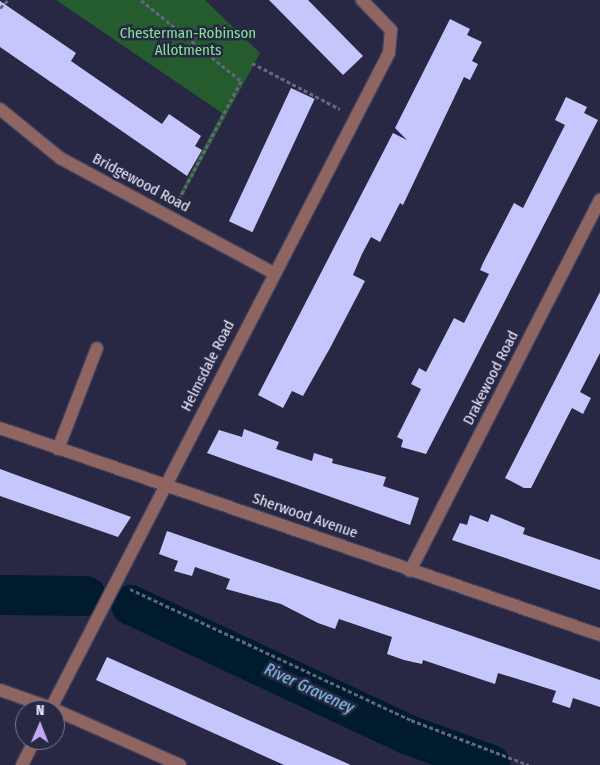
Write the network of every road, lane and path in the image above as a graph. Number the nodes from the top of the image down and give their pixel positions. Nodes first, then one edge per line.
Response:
1 (8, 0) edge
2 (141, 0) edge
3 (362, 0) edge
4 (0, 8) edge
5 (252, 63) dead end
6 (0, 109) edge
7 (340, 109) dead end
8 (179, 199) dead end
9 (600, 200) edge
10 (275, 274) junction
11 (97, 348) dead end
12 (0, 428) edge
13 (58, 449) junction
14 (167, 485) junction
15 (410, 571) junction
16 (116, 582) junction
17 (600, 635) edge
18 (0, 690) edge
19 (27, 700) edge
20 (56, 700) edge
21 (65, 715) edge
22 (30, 750) edge
23 (22, 765) edge
24 (180, 765) edge
25 (529, 765) edge

1 - 4 path
2 - 8 path
3 - 10 street, Helmsdale Road
5 - 7 path
6 - 10 street, Bridgewood Road
9 - 15 street, Drakewood Road
10 - 14 street, Helmsdale Road
11 - 13 street
12 - 13 street, Sherwood Avenue
13 - 14 street, Sherwood Avenue
14 - 15 street, Sherwood Avenue
14 - 16 street, Helmsdale Road
15 - 17 street, Sherwood Avenue
16 - 20 street, Helmsdale Road
16 - 25 path
18 - 19 street
21 - 24 street
22 - 23 street

